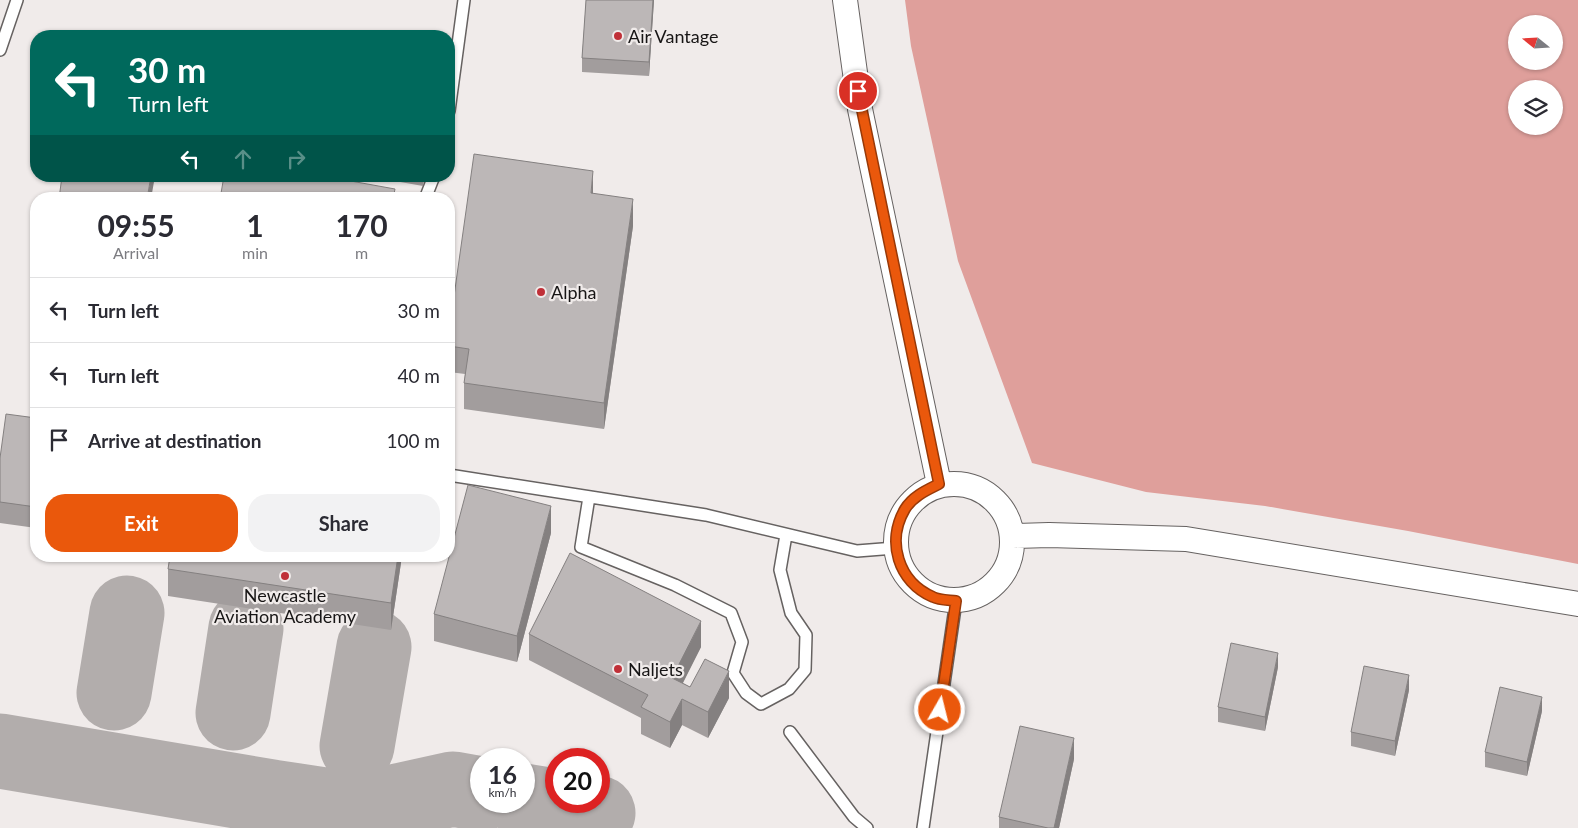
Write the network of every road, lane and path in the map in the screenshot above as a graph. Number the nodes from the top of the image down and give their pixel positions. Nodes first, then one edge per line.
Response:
1 (17, 0) edge
2 (464, 0) edge
3 (845, 0) edge
4 (0, 50) edge
5 (455, 67) edge
6 (455, 476) edge
7 (939, 484) junction
8 (589, 497) junction
9 (786, 535) junction
10 (1013, 536) junction
11 (895, 548) junction
12 (956, 601) junction
13 (1578, 604) edge
14 (790, 732) dead end
15 (867, 828) edge
16 (923, 828) edge

1 - 4 lane
2 - 5 lane
3 - 7 street
6 - 8 lane
7 - 10 street
7 - 11 street
8 - 9 lane
8 - 9 lane
9 - 11 lane
10 - 12 street
10 - 13 street
11 - 12 street
12 - 16 lane
14 - 15 lane

